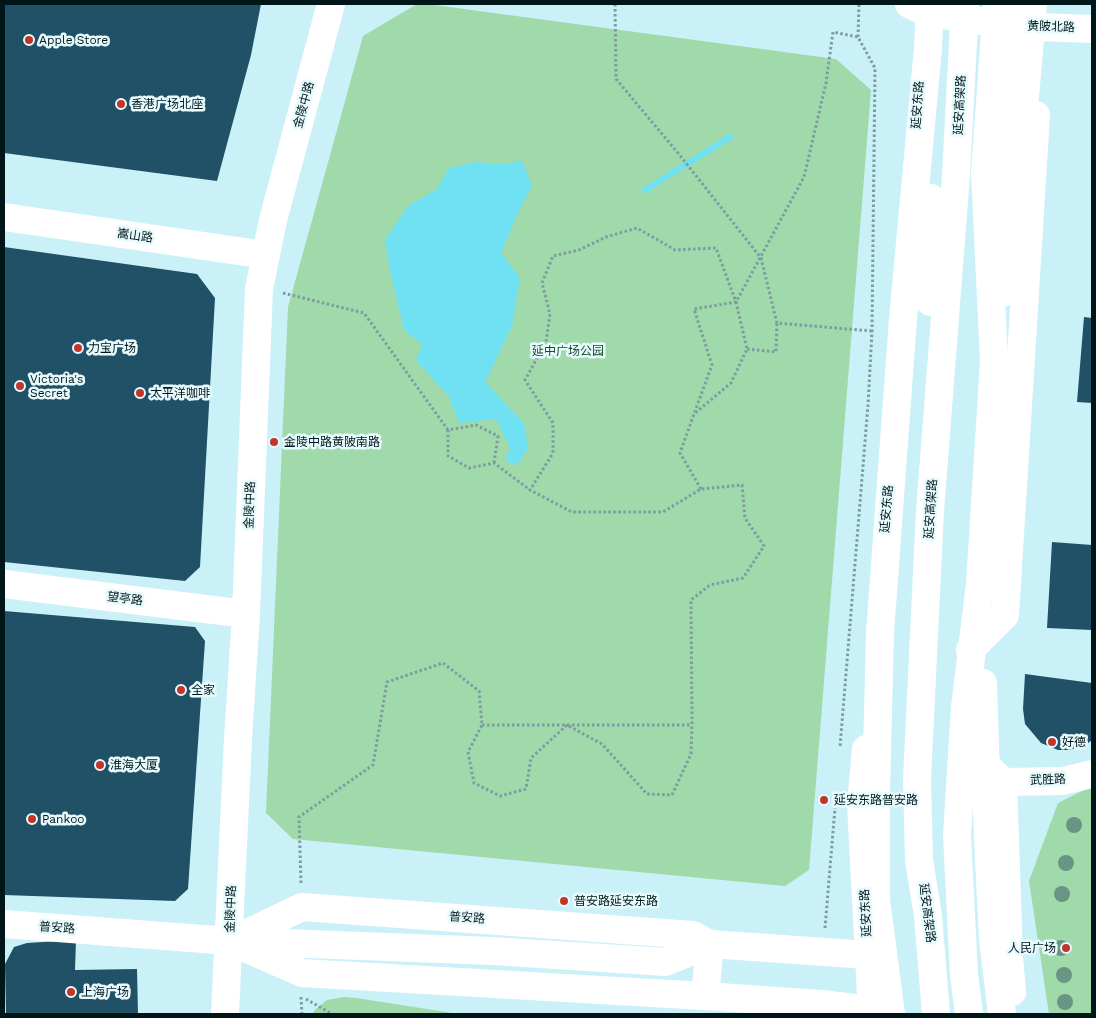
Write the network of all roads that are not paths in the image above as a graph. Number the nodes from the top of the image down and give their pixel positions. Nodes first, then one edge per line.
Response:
1 (331, 4) edge
2 (922, 6) edge
3 (962, 9) edge
4 (1006, 11) edge
5 (1040, 11) edge
6 (1092, 29) edge
7 (928, 48) junction
8 (4, 217) edge
9 (266, 255) junction
10 (994, 361) junction
11 (930, 511) junction
12 (4, 584) edge
13 (980, 584) junction
14 (246, 614) junction
15 (970, 650) junction
16 (969, 748) junction
17 (1092, 774) edge
18 (1003, 782) junction
19 (920, 860) junction
20 (4, 924) edge
21 (230, 941) junction
22 (710, 944) junction
23 (868, 955) junction
24 (705, 996) junction
25 (1010, 1009) edge
26 (878, 1013) edge
27 (225, 1014) edge
28 (917, 1014) edge
29 (930, 1014) edge
30 (936, 1014) edge
31 (969, 1014) edge
32 (976, 1014) edge

1 - 9 main road, 金陵中路
2 - 3 main road, 黄陂北路
2 - 7 main road
2 - 23 main road, 延安东路
3 - 4 main road, 黄陂北路
3 - 11 main road, 延安高架路
3 - 29 main road
4 - 5 main road, 黄陂北路
4 - 10 main road
4 - 15 main road
5 - 6 main road, 黄陂北路
5 - 10 main road
5 - 15 main road
7 - 11 main road
7 - 26 main road
8 - 9 main road, 嵩山路
9 - 14 main road, 金陵中路
10 - 13 main road
11 - 19 main road, 延安高架路
12 - 14 main road, 望亭路
13 - 25 main road
13 - 31 main road
14 - 21 main road, 金陵中路
15 - 16 main road
16 - 18 main road
16 - 32 main road
17 - 18 main road, 武胜路
18 - 25 main road
19 - 28 main road
19 - 30 main road, 延安高架路
20 - 21 main road, 普安路
21 - 22 main road, 普安路
21 - 22 main road, 普安路
21 - 24 main road, 普安路
21 - 27 main road, 金陵中路
22 - 23 main road, 普安路
22 - 24 main road
23 - 26 main road, 延安东路
24 - 26 main road, 普安路

